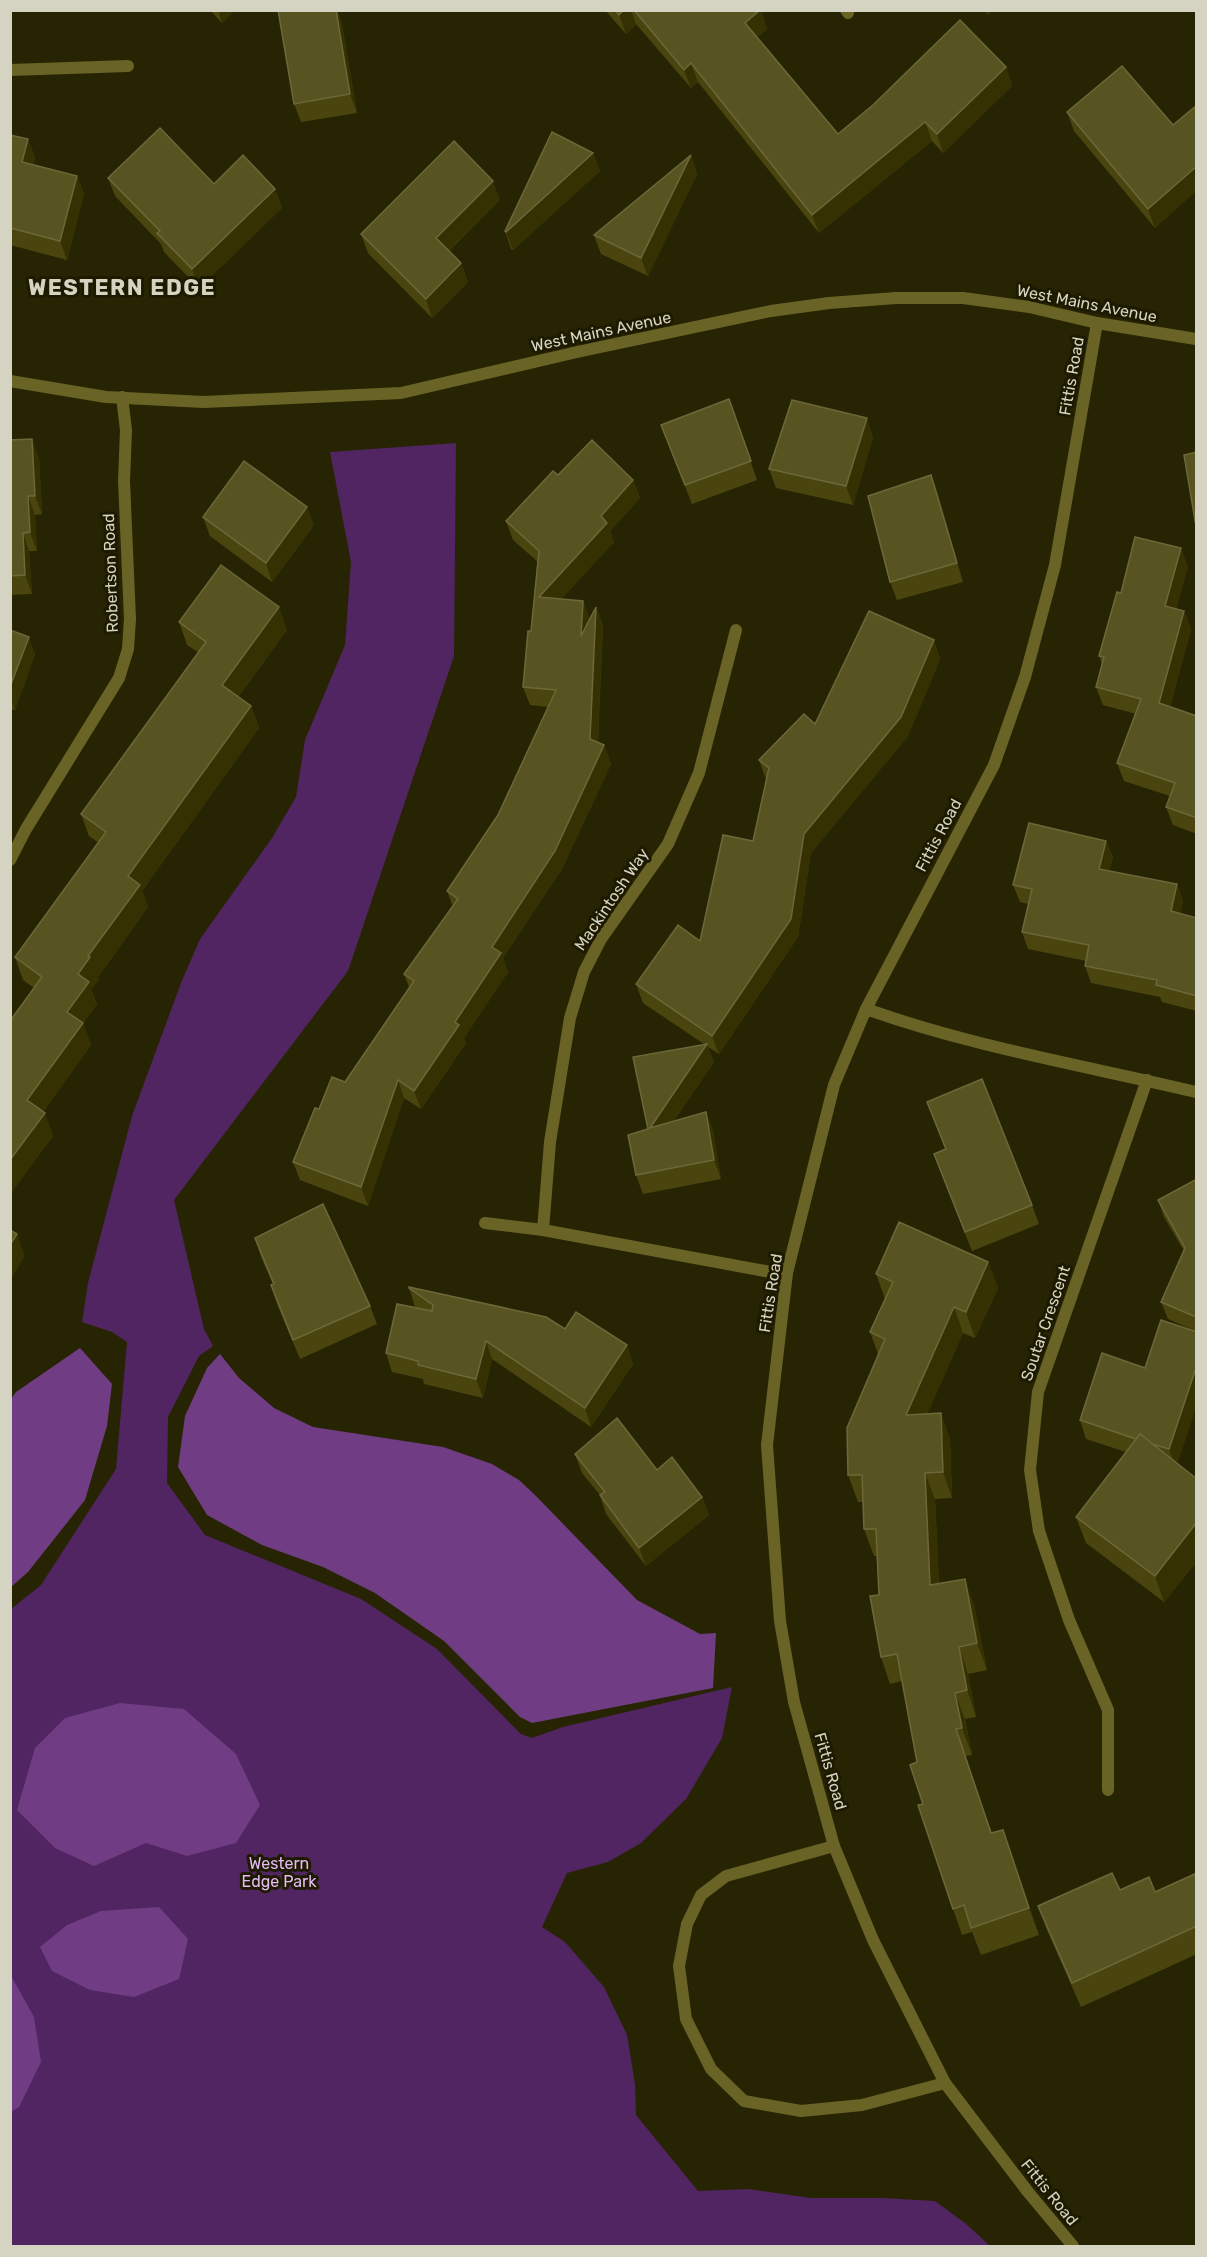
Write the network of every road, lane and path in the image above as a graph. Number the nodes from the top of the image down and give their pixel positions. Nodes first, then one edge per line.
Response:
1 (128, 66) dead end
2 (10, 70) edge
3 (1097, 323) junction
4 (1197, 339) edge
5 (10, 381) edge
6 (122, 398) junction
7 (736, 630) dead end
8 (10, 860) edge
9 (866, 1009) junction
10 (1148, 1080) junction
11 (1197, 1092) edge
12 (485, 1222) dead end
13 (543, 1230) junction
14 (788, 1273) junction
15 (1108, 1790) dead end
16 (834, 1846) junction
17 (945, 2083) junction
18 (1073, 2247) edge

1 - 2 street
3 - 4 street, West Mains Avenue
3 - 6 street, West Mains Avenue
3 - 9 street, Fittis Road
5 - 6 street, West Mains Avenue
6 - 8 street, Robertson Road
7 - 13 street, Mackintosh Way
9 - 10 street
9 - 14 street, Fittis Road
10 - 11 street
10 - 15 street, Soutar Crescent
12 - 13 street
13 - 14 street
14 - 16 street, Fittis Road
16 - 17 street, Fittis Road
16 - 17 street
17 - 18 street, Fittis Road

